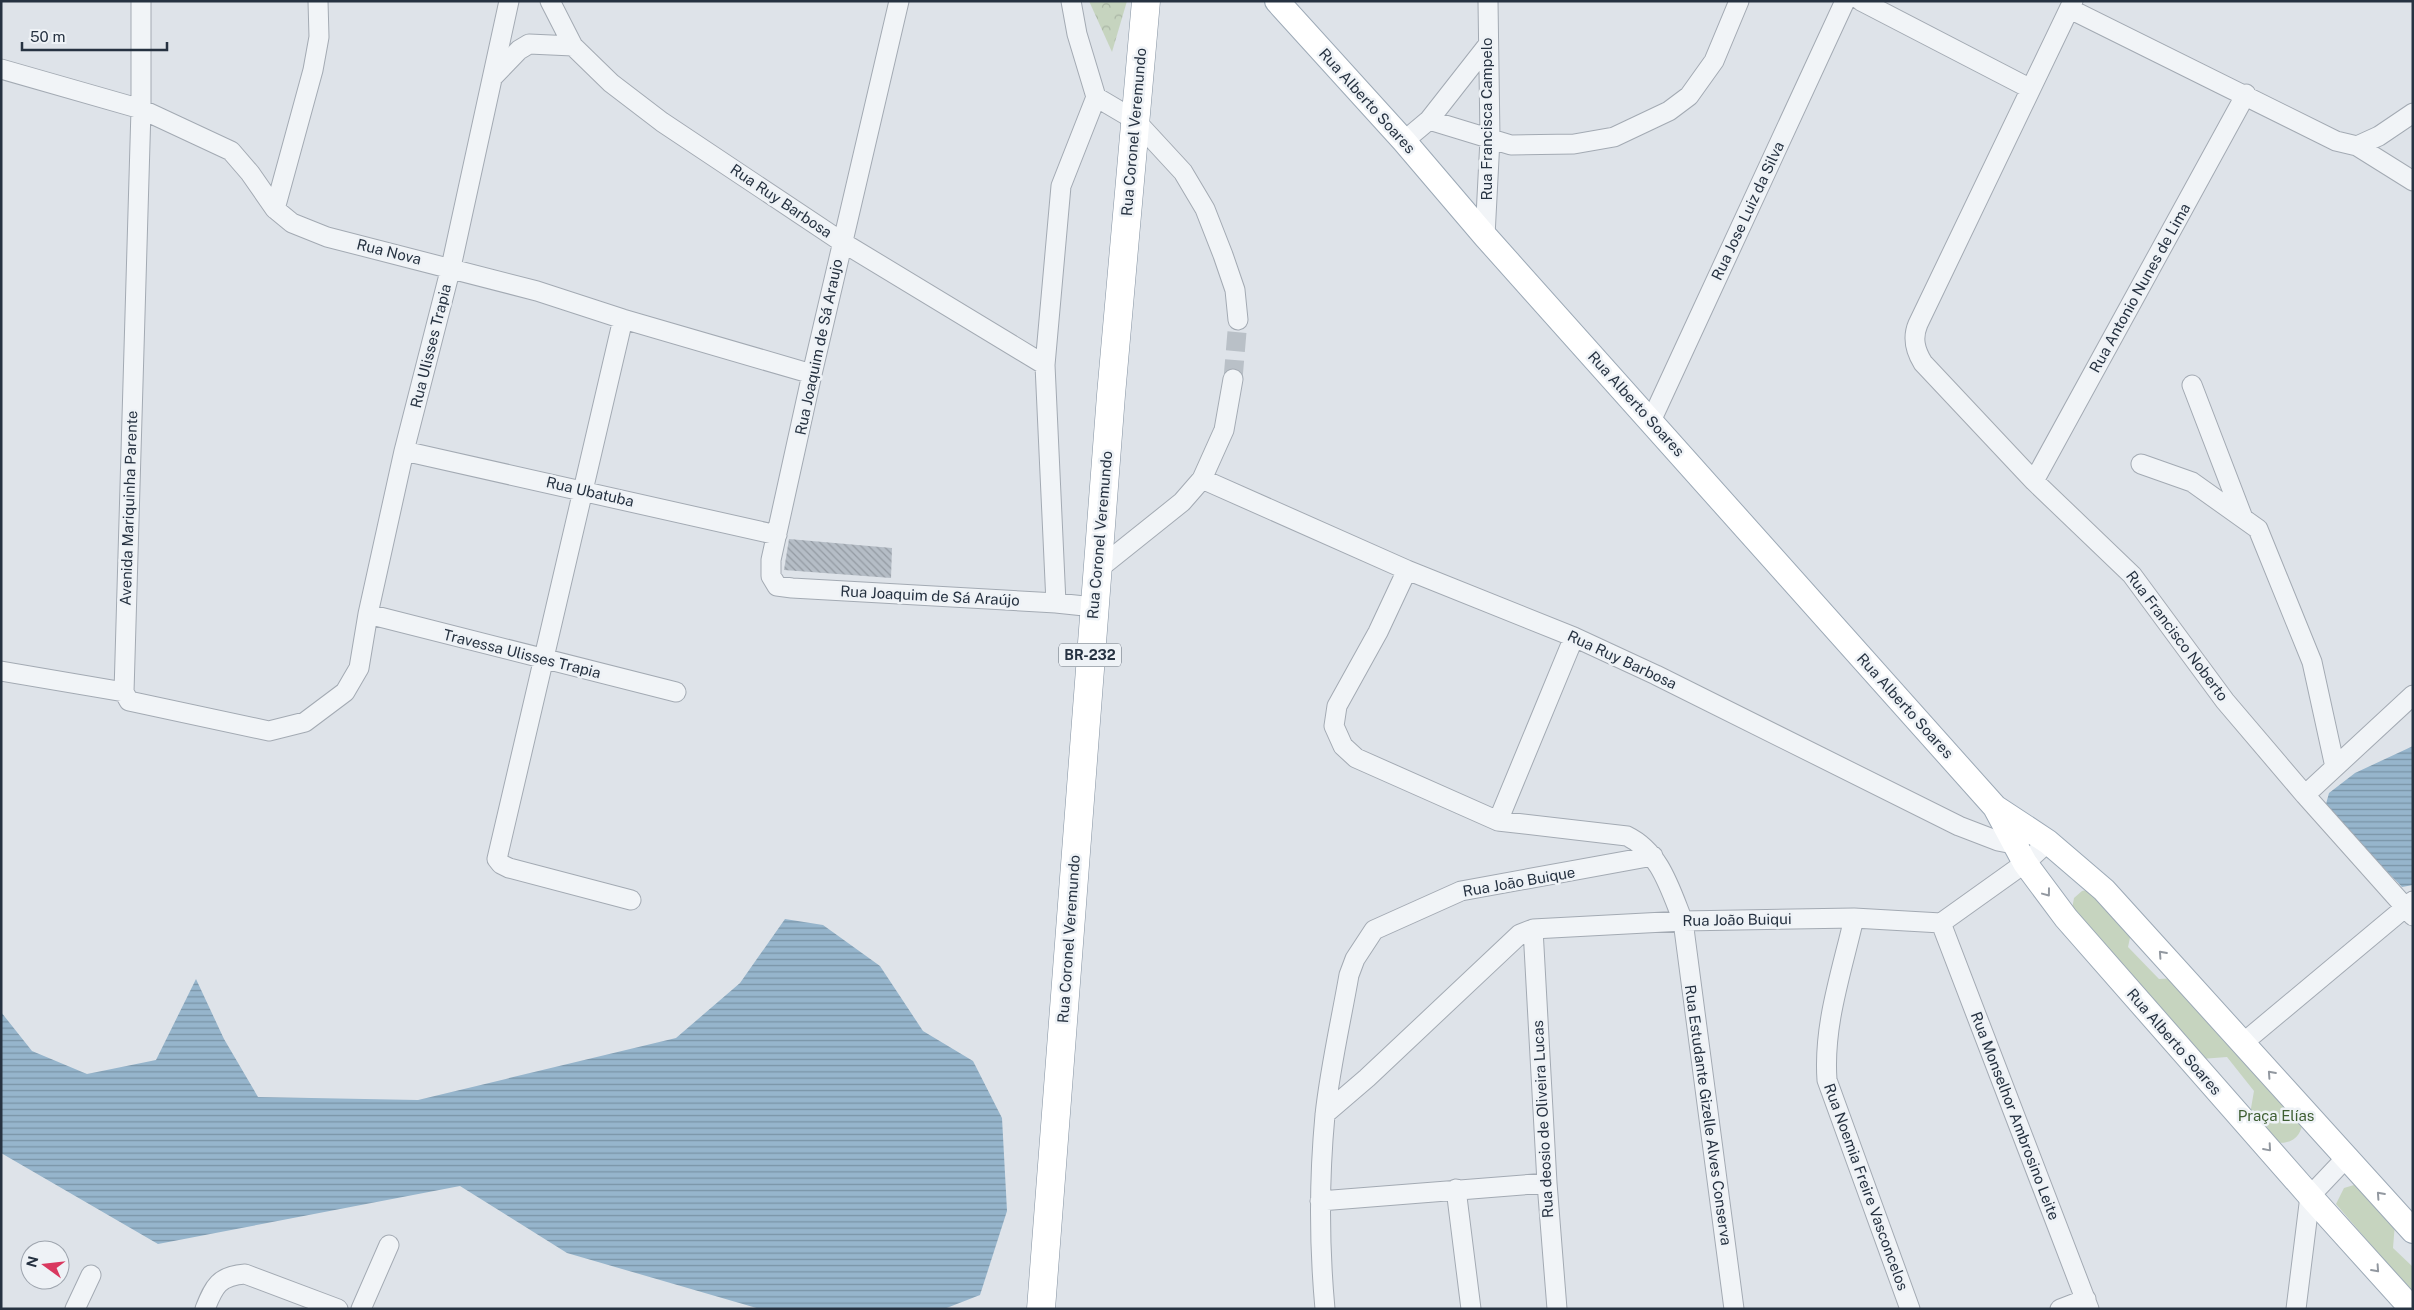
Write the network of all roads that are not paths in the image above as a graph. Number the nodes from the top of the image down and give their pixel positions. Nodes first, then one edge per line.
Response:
1 (141, 1) edge
2 (318, 1) edge
3 (509, 1) edge
4 (550, 1) edge
5 (899, 1) edge
6 (1071, 1) edge
7 (1146, 1) edge
8 (1276, 1) edge
9 (1488, 1) edge
10 (1739, 1) edge
11 (1845, 1) edge
12 (1861, 1) edge
13 (2071, 5) edge
14 (573, 46) junction
15 (1487, 46) junction
16 (1, 69) edge
17 (494, 77) junction
18 (2029, 88) junction
19 (2246, 94) junction
20 (1096, 97) junction
21 (141, 109) junction
22 (2413, 113) edge
23 (1135, 120) junction
24 (1429, 120) junction
25 (1490, 139) junction
26 (1404, 141) junction
27 (2357, 146) junction
28 (2413, 181) edge
29 (275, 209) junction
30 (1485, 236) junction
31 (842, 242) junction
32 (451, 267) junction
33 (623, 319) junction
34 (1238, 320) tunnel mouth
35 (1045, 365) junction
36 (812, 374) junction
37 (1233, 379) tunnel mouth
38 (2192, 385) dead end
39 (1651, 421) junction
40 (404, 451) junction
41 (2141, 464) dead end
42 (1202, 479) junction
43 (2034, 481) junction
44 (584, 490) junction
45 (2242, 518) junction
46 (777, 535) junction
47 (1097, 570) junction
48 (1407, 570) junction
49 (771, 576) joint
50 (1056, 603) junction
51 (1094, 607) junction
52 (368, 614) junction
53 (1574, 637) junction
54 (544, 660) junction
55 (1, 671) edge
56 (124, 692) junction
57 (676, 692) dead end
58 (2413, 695) edge
59 (2334, 768) junction
60 (2305, 795) junction
61 (1995, 807) junction
62 (1498, 821) junction
63 (2041, 836) junction
64 (2019, 854) junction
65 (1653, 856) junction
66 (631, 900) dead end
67 (2410, 908) edge
68 (1854, 918) junction
69 (1682, 921) junction
70 (1941, 923) junction
71 (1533, 929) junction
72 (2243, 1043) junction
73 (1325, 1114) junction
74 (2346, 1158) junction
75 (1546, 1183) junction
76 (1456, 1189) junction
77 (2310, 1196) junction
78 (1320, 1201) junction
79 (2413, 1231) edge
80 (389, 1245) dead end
81 (91, 1275) dead end
82 (2087, 1304) edge
83 (75, 1309) edge
84 (205, 1309) edge
85 (338, 1309) edge
86 (362, 1309) edge
87 (1041, 1309) edge
88 (1325, 1309) edge
89 (1471, 1309) edge
90 (1557, 1309) edge
91 (1734, 1309) edge
92 (1910, 1309) edge
93 (2060, 1309) edge
94 (2296, 1309) edge
95 (2412, 1309) edge

1 - 21 street, Avenida Mariquinha Parente
2 - 29 street
3 - 17 street, Rua Ulisses Trapia
4 - 14 street, Rua Ruy Barbosa
5 - 31 street, Rua Joaquim de Sá Araujo
6 - 20 street
7 - 23 highway, Rua Coronel Veremundo / BR-232
8 - 26 main road, Rua Alberto Soares
9 - 15 street, Rua Francisca Campelo
10 - 25 street
11 - 39 street, Rua Jose Luiz da Silva
12 - 18 street
13 - 18 street
13 - 19 street
14 - 17 street
14 - 31 street, Rua Ruy Barbosa
15 - 24 street
15 - 25 street, Rua Francisca Campelo
16 - 21 street, Rua Nova
17 - 32 street, Rua Ulisses Trapia
18 - 43 street, Rua Francisco Noberto
19 - 27 street
19 - 43 street, Rua Antonio Nunes de Lima
20 - 23 street
20 - 35 street
21 - 29 street, Rua Nova
21 - 56 street, Avenida Mariquinha Parente
22 - 27 street
23 - 34 street
23 - 47 highway, Rua Coronel Veremundo / BR-232
24 - 25 street
24 - 26 street
25 - 30 street, Rua Francisca Campelo
26 - 30 main road, Rua Alberto Soares
27 - 28 street
29 - 32 street, Rua Nova
30 - 39 main road, Rua Alberto Soares
31 - 35 street, Rua Ruy Barbosa
31 - 36 street, Rua Joaquim de Sá Araujo
32 - 33 street, Rua Nova
32 - 40 street, Rua Ulisses Trapia
33 - 36 street, Rua Nova
33 - 44 street
35 - 50 street
36 - 46 street, Rua Joaquim de Sá Araujo
37 - 42 street
38 - 45 street
39 - 61 main road, Rua Alberto Soares
40 - 44 street, Rua Ubatuba
40 - 52 street, Rua Ulisses Trapia
41 - 45 street
42 - 47 street
42 - 48 street, Rua Ruy Barbosa
43 - 60 street, Rua Francisco Noberto
44 - 46 street, Rua Ubatuba
44 - 54 street
45 - 59 street
46 - 49 street, Rua Joaquim de Sá Araujo
47 - 51 highway, Rua Coronel Veremundo / BR-232
48 - 53 street, Rua Ruy Barbosa
48 - 62 street, Rua Estudante Gizelle Alves Conserva
49 - 50 street, Rua Joaquim de Sá Araújo
50 - 51 street, Rua Joaquim de Sá Araújo
51 - 87 highway, Rua Coronel Veremundo / BR-232
52 - 54 street, Travessa Ulisses Trapia
52 - 56 street
53 - 62 street
53 - 64 street, Rua Ruy Barbosa
54 - 57 street, Travessa Ulisses Trapia
54 - 66 street
55 - 56 street
58 - 59 street
59 - 60 street
60 - 67 street, Rua Francisco Noberto
61 - 63 main road, Rua Alberto Soares
61 - 64 main road, Rua Alberto Soares
62 - 65 street, Rua Estudante Gizelle Alves Conserva
63 - 64 street
72 -> 63 main road, Rua Alberto Soares
64 - 70 street
64 -> 77 main road, Rua Alberto Soares
65 - 69 street, Rua Estudante Gizelle Alves Conserva
65 - 73 street, Rua João Buique
67 - 72 street
68 - 69 street, Rua João Buiqui
68 - 70 street, Rua João Buiqui
68 - 92 street, Rua Noemia Freire Vasconcelos
69 - 71 street, Rua João Buiqui
69 - 91 street, Rua Estudante Gizelle Alves Conserva
70 - 82 street, Rua Monselhor Ambrosino Leite
71 - 73 street
71 - 75 street, Rua deosio de Oliveira Lucas
74 -> 72 main road, Rua Alberto Soares
73 - 78 street, Rua João Buique
74 - 77 street
79 -> 74 main road, Rua Alberto Soares
75 - 76 street
75 - 90 street, Rua deosio de Oliveira Lucas
76 - 78 street
76 - 89 street
77 - 94 street
77 -> 95 main road, Rua Alberto Soares
78 - 88 street, Rua João Buique
80 - 86 street
81 - 83 street
82 - 93 street
84 - 85 street

